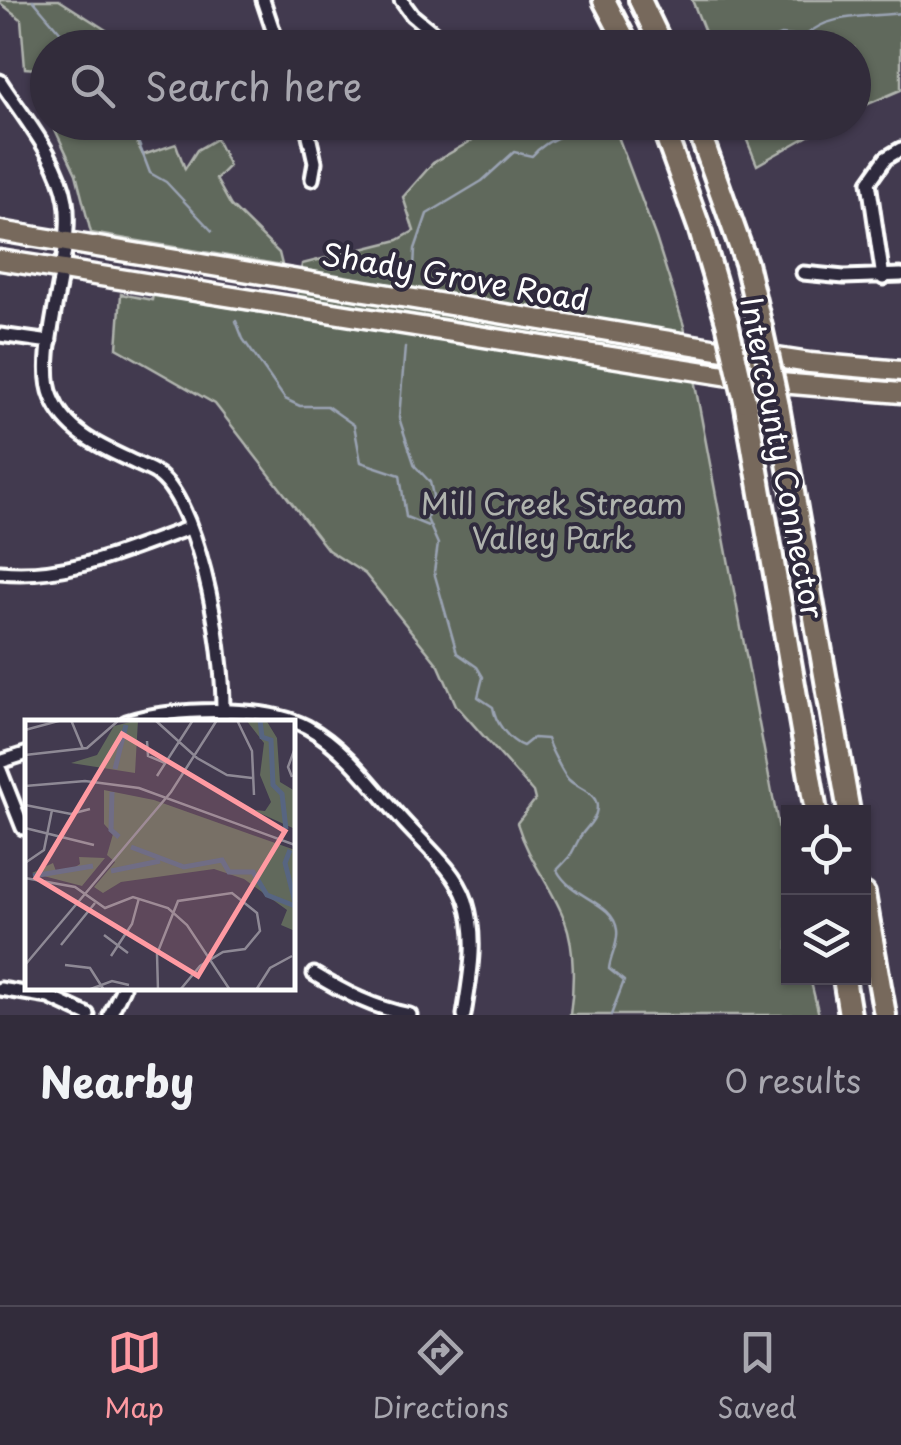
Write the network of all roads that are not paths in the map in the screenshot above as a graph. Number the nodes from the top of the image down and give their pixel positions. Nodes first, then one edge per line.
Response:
1 (263, 0) edge
2 (402, 0) edge
3 (604, 0) edge
4 (640, 0) edge
5 (273, 30) edge
6 (428, 30) edge
7 (620, 30) edge
8 (654, 30) edge
9 (0, 81) edge
10 (30, 131) edge
11 (36, 140) edge
12 (310, 140) edge
13 (668, 140) edge
14 (702, 140) edge
15 (901, 150) edge
16 (312, 179) dead end
17 (0, 231) edge
18 (67, 242) junction
19 (0, 260) edge
20 (63, 270) junction
21 (803, 273) dead end
22 (901, 275) edge
23 (883, 278) junction
24 (0, 334) edge
25 (50, 342) junction
26 (901, 371) edge
27 (901, 393) edge
28 (189, 528) junction
29 (0, 572) edge
30 (223, 717) edge
31 (133, 720) edge
32 (291, 720) edge
33 (295, 722) edge
34 (25, 754) edge
35 (0, 762) edge
36 (0, 770) edge
37 (815, 805) edge
38 (848, 805) edge
39 (23, 828) dead end
40 (864, 895) edge
41 (314, 974) dead end
42 (845, 985) edge
43 (0, 989) edge
44 (122, 990) edge
45 (88, 1015) edge
46 (110, 1015) edge
47 (410, 1015) edge
48 (464, 1015) edge
49 (850, 1015) edge
50 (884, 1015) edge

1 - 5 street
2 - 6 street
3 - 7 highway
4 - 8 highway
9 - 10 street
11 - 18 street
12 - 16 street
13 - 37 highway, Intercounty Connector, bridge
14 - 38 highway, Intercounty Connector, bridge
15 - 23 street
17 - 18 main road, Shady Grove Road
18 - 20 street
18 - 26 main road, Shady Grove Road
19 - 20 main road, Shady Grove Road
20 - 25 street
20 - 27 main road, Shady Grove Road
21 - 23 street
22 - 23 street
24 - 25 street
25 - 28 street
28 - 29 street
28 - 30 street
30 - 31 street
30 - 32 street
33 - 48 street
34 - 35 street
36 - 39 street
40 - 50 highway
41 - 47 street
42 - 49 highway
43 - 45 street
44 - 46 street

